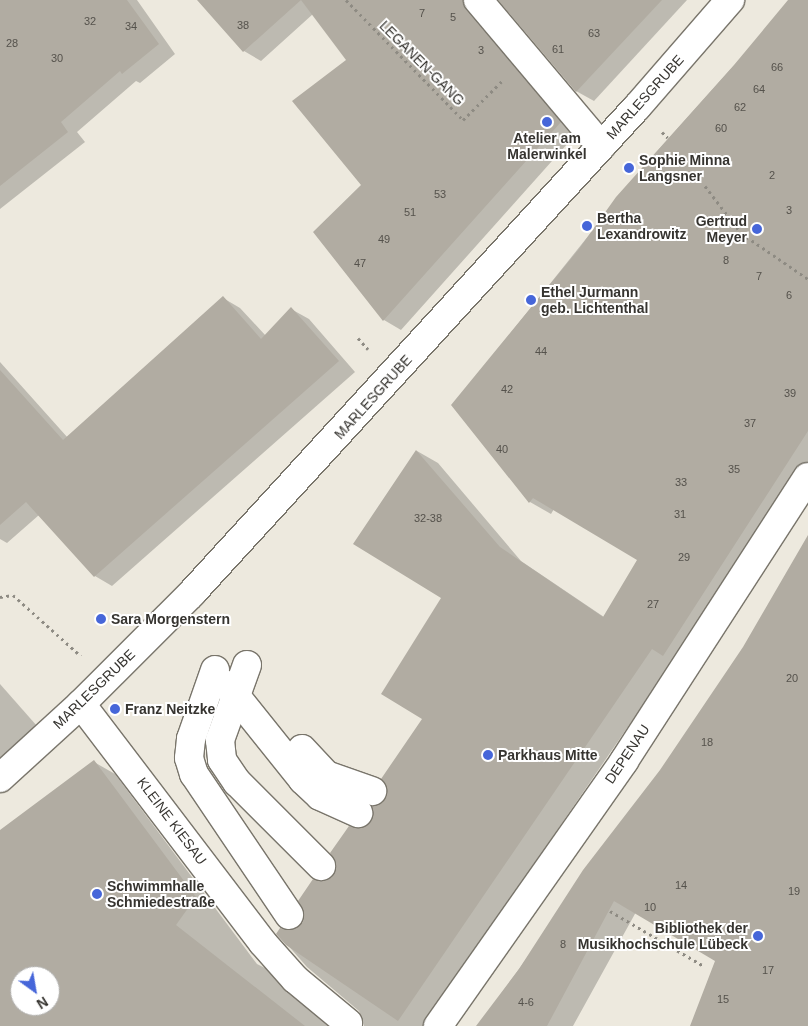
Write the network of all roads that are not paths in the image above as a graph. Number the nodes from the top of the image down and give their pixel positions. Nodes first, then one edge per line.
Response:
1 (478, 0) edge
2 (730, 0) edge
3 (601, 146) junction
4 (808, 477) edge
5 (247, 665) dead end
6 (235, 696) junction
7 (81, 704) junction
8 (302, 749) dead end
9 (0, 778) edge
10 (322, 866) dead end
11 (289, 915) dead end
12 (348, 1023) dead end
13 (438, 1026) edge

1 - 3 street
2 - 3 street, MARLESGRUBE
3 - 7 street, MARLESGRUBE
4 - 13 street, DEPENAU
5 - 6 street
6 - 8 street
6 - 10 street
6 - 11 street
7 - 9 street, MARLESGRUBE
7 - 12 street, KLEINE KIESAU

